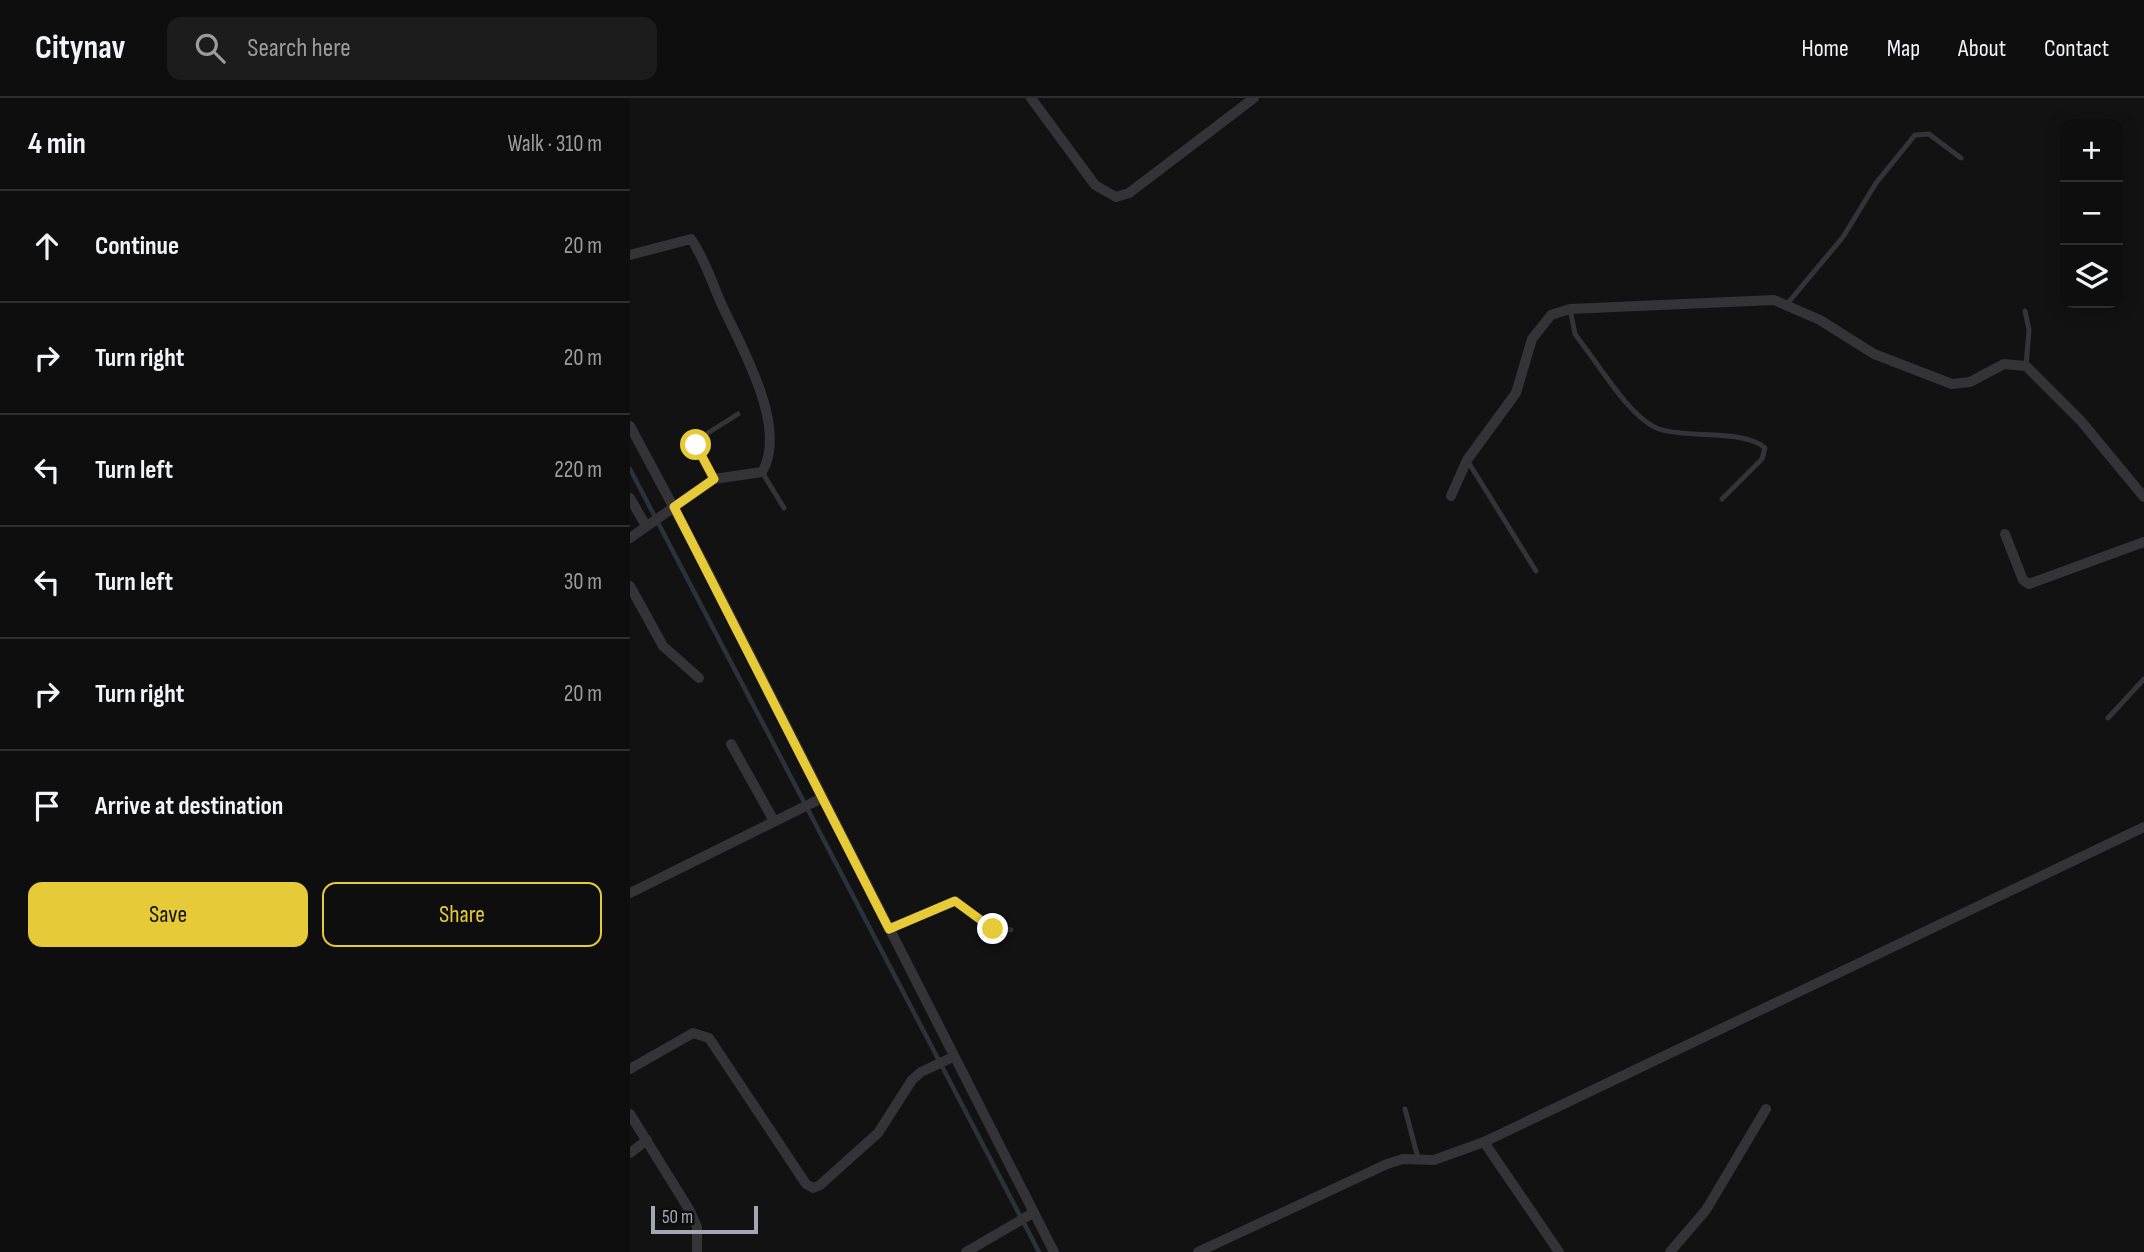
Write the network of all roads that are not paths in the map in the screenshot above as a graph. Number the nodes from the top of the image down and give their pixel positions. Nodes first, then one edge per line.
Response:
1 (1031, 98) edge
2 (1254, 98) edge
3 (1961, 158) dead end
4 (630, 255) edge
5 (1787, 303) junction
6 (1570, 309) junction
7 (2025, 311) dead end
8 (2026, 366) junction
9 (738, 414) dead end
10 (630, 426) edge
11 (1467, 460) junction
12 (762, 472) junction
13 (714, 479) junction
14 (1451, 496) dead end
15 (2144, 497) edge
16 (630, 498) edge
17 (1722, 499) dead end
18 (784, 508) dead end
19 (670, 510) junction
20 (648, 525) junction
21 (2005, 534) dead end
22 (630, 538) edge
23 (2144, 542) edge
24 (1536, 571) dead end
25 (630, 586) edge
26 (699, 678) dead end
27 (2144, 679) edge
28 (2108, 718) dead end
29 (731, 744) dead end
30 (822, 798) junction
31 (774, 821) junction
32 (2144, 827) edge
33 (630, 893) edge
34 (889, 929) junction
35 (1011, 930) dead end
36 (948, 1059) junction
37 (630, 1069) edge
38 (1405, 1109) dead end
39 (1766, 1109) dead end
40 (630, 1114) edge
41 (647, 1140) junction
42 (1484, 1142) junction
43 (630, 1153) edge
44 (1418, 1158) junction
45 (1033, 1213) junction
46 (696, 1252) edge
47 (967, 1252) edge
48 (1054, 1252) edge
49 (1198, 1252) edge
50 (1559, 1252) edge
51 (1670, 1252) edge

1 - 2 street
3 - 5 lane
4 - 12 street
5 - 6 street
5 - 8 street
6 - 11 street
6 - 17 lane
7 - 8 lane
8 - 15 street
9 - 13 lane
10 - 19 street
11 - 14 street
11 - 24 lane
12 - 13 street
12 - 18 lane
13 - 19 street
16 - 20 street
19 - 20 street
19 - 30 street
20 - 22 street
21 - 23 street
25 - 26 street
27 - 28 lane
29 - 31 street
30 - 31 street
30 - 34 street
31 - 33 street
32 - 42 street
34 - 35 lane
34 - 36 street
36 - 37 street
36 - 45 street
38 - 44 lane
39 - 51 street
40 - 41 street
41 - 43 street
41 - 46 street
42 - 44 street
42 - 50 street
44 - 49 street
45 - 47 street
45 - 48 street

